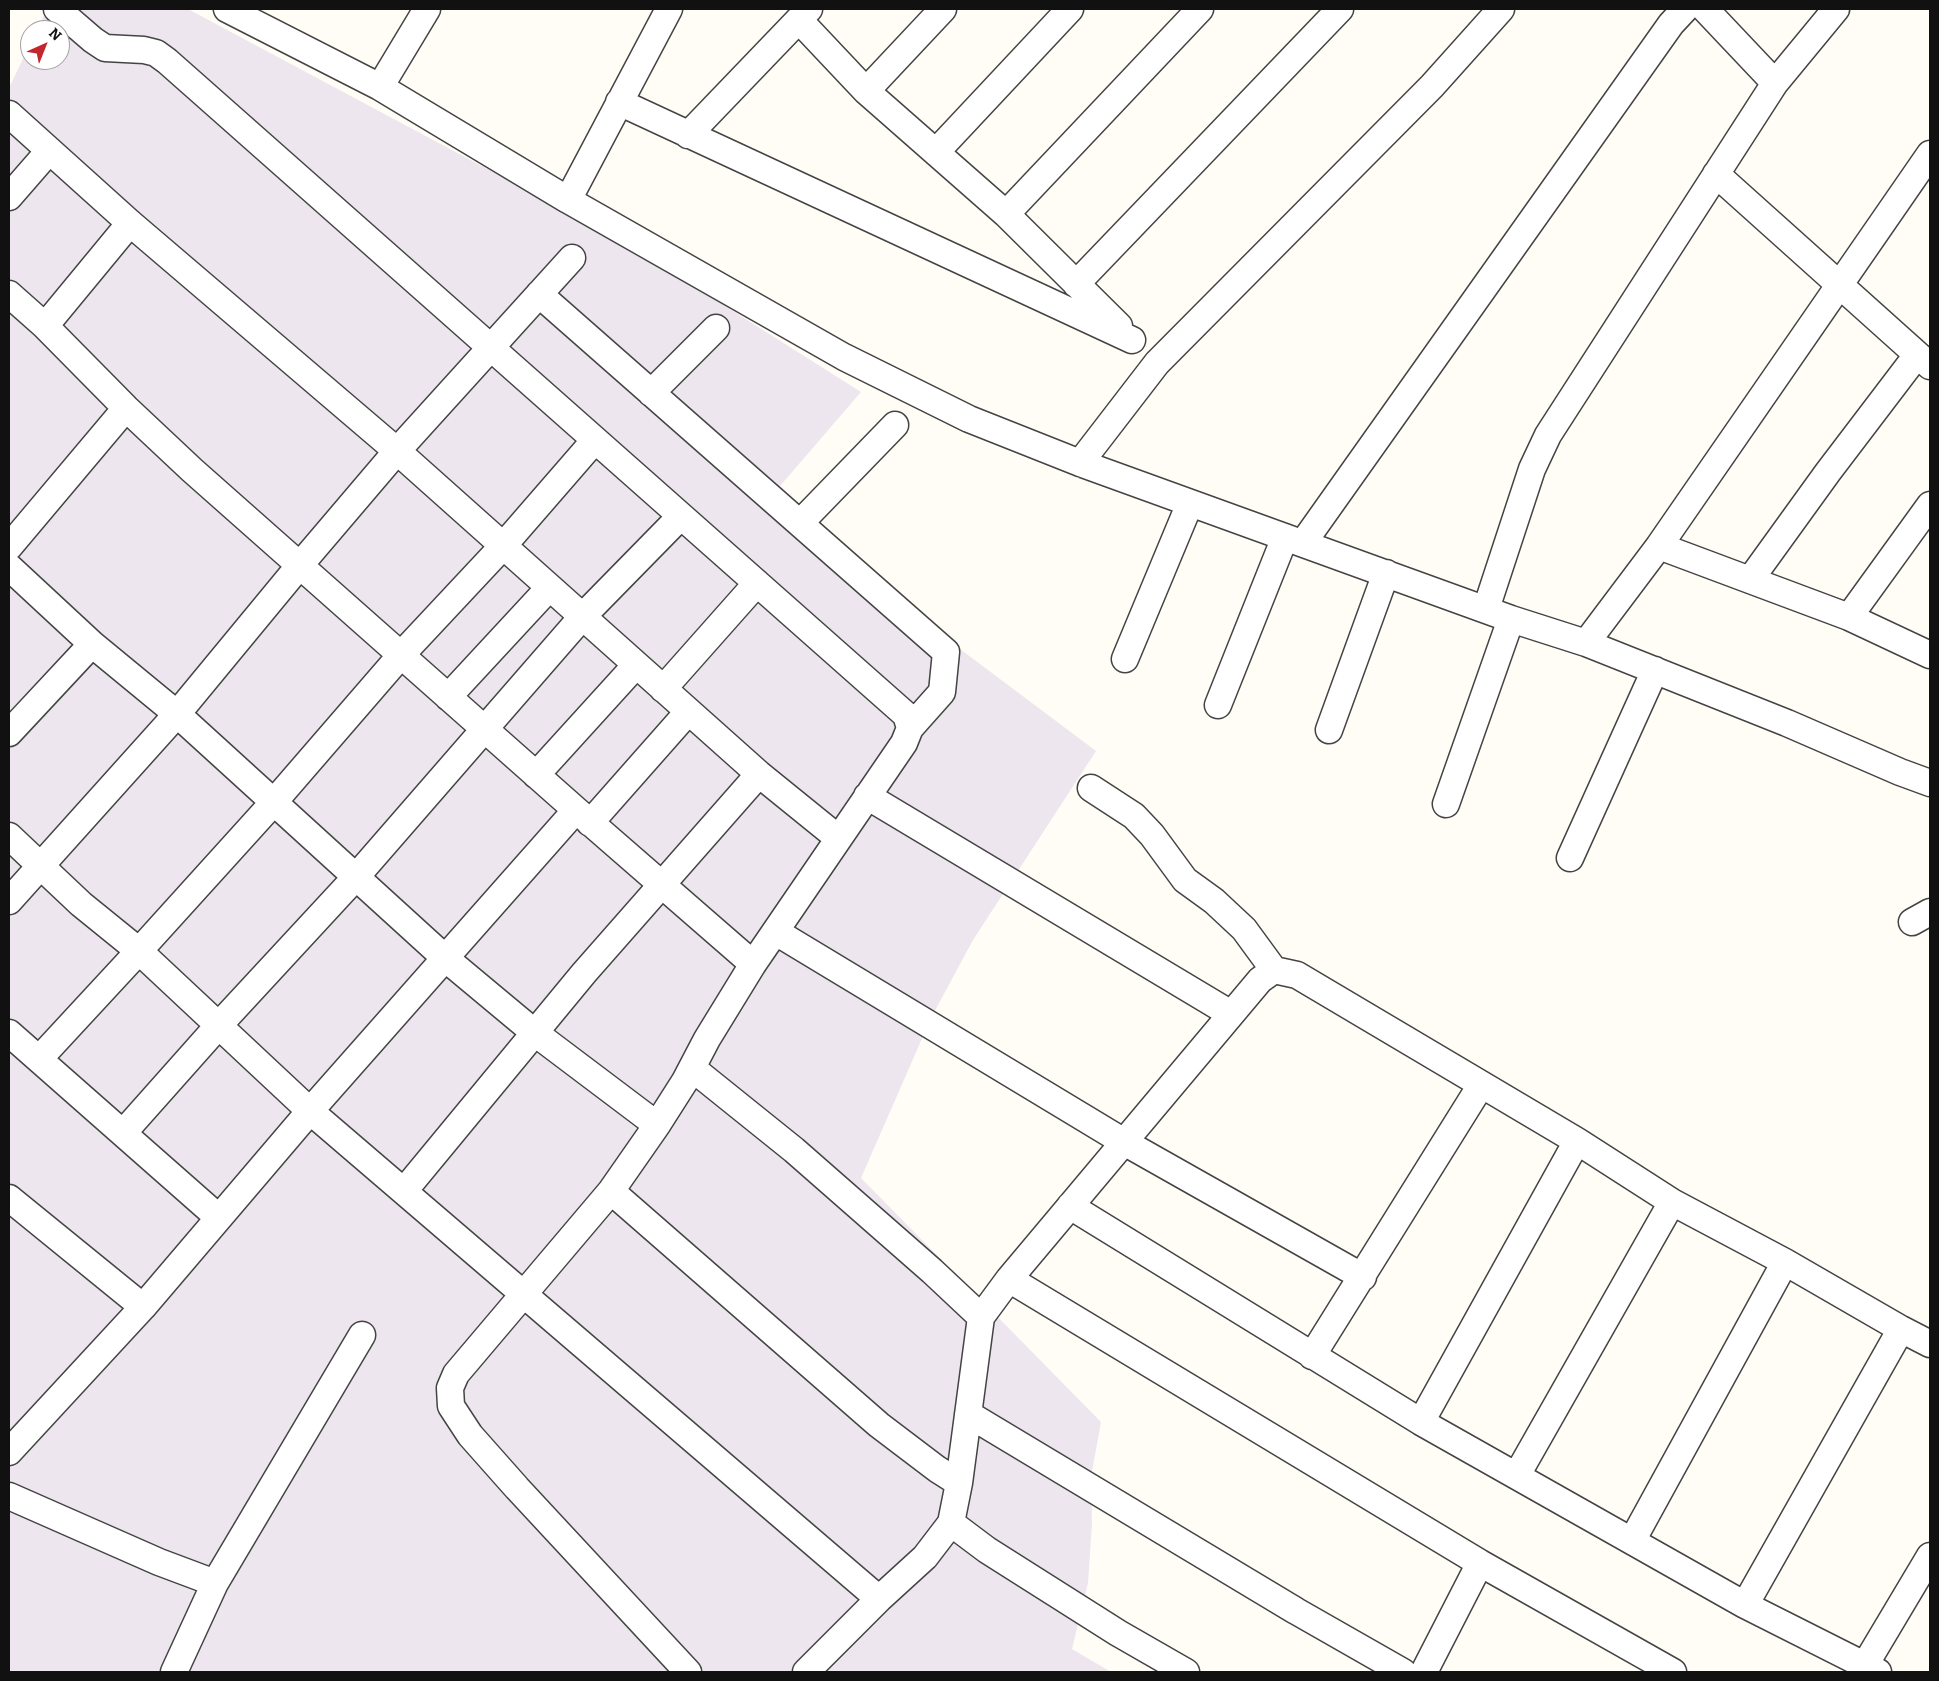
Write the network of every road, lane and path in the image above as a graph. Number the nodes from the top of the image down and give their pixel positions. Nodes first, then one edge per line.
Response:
1 (57, 9) edge
2 (227, 9) edge
3 (427, 9) edge
4 (669, 9) edge
5 (943, 9) edge
6 (1070, 9) edge
7 (1200, 9) edge
8 (1340, 9) edge
9 (1501, 9) edge
10 (1685, 9) edge
11 (1705, 9) edge
12 (1836, 9) edge
13 (804, 14) edge
14 (1775, 83) junction
15 (380, 87) junction
16 (866, 91) junction
17 (619, 102) junction
18 (9, 114) edge
19 (688, 135) junction
20 (49, 151) junction
21 (936, 152) junction
22 (1930, 154) edge
23 (1716, 174) junction
24 (9, 197) edge
25 (568, 200) junction
26 (1006, 214) junction
27 (130, 223) junction
28 (572, 258) dead end
29 (1076, 284) junction
30 (1841, 284) junction
31 (9, 294) edge
32 (539, 294) junction
33 (45, 326) junction
34 (716, 328) dead end
35 (1132, 340) junction
36 (490, 348) junction
37 (1924, 360) edge
38 (1157, 363) junction
39 (650, 392) junction
40 (126, 408) junction
41 (895, 425) dead end
42 (595, 440) junction
43 (397, 451) junction
44 (1080, 463) junction
45 (1190, 503) junction
46 (1930, 505) edge
47 (681, 516) junction
48 (800, 523) junction
49 (1294, 540) junction
50 (503, 546) junction
51 (1659, 546) junction
52 (9, 547) edge
53 (300, 565) junction
54 (9, 567) edge
55 (1386, 573) junction
56 (1750, 580) junction
57 (757, 583) junction
58 (549, 588) junction
59 (1486, 609) junction
60 (582, 617) junction
61 (1849, 617) junction
62 (1511, 619) junction
63 (1586, 643) junction
64 (92, 644) junction
65 (401, 655) junction
66 (1930, 655) edge
67 (1125, 659) dead end
68 (636, 665) junction
69 (1655, 670) junction
70 (663, 689) junction
71 (448, 698) junction
72 (1218, 705) dead end
73 (688, 712) junction
74 (177, 714) junction
75 (910, 728) junction
76 (484, 729) junction
77 (1328, 730) dead end
78 (9, 732) edge
79 (758, 774) junction
80 (536, 775) junction
81 (1930, 783) edge
82 (1090, 788) dead end
83 (867, 796) junction
84 (273, 803) junction
85 (1446, 804) dead end
86 (583, 817) junction
87 (9, 836) edge
88 (838, 838) junction
89 (1570, 858) dead end
90 (40, 865) junction
91 (355, 878) junction
92 (661, 885) junction
93 (9, 901) edge
94 (776, 932) junction
95 (139, 951) junction
96 (444, 958) junction
97 (753, 964) junction
98 (1274, 970) junction
99 (1231, 1014) junction
100 (219, 1025) junction
101 (9, 1033) edge
102 (535, 1033) junction
103 (39, 1059) junction
104 (692, 1068) junction
105 (1481, 1085) junction
106 (310, 1111) junction
107 (657, 1125) junction
108 (123, 1133) junction
109 (1577, 1140) junction
110 (1124, 1142) junction
111 (404, 1191) junction
112 (611, 1191) junction
113 (9, 1198) edge
114 (1672, 1202) junction
115 (1070, 1206) junction
116 (219, 1218) junction
117 (1785, 1262) junction
118 (1363, 1277) junction
119 (1009, 1279) junction
120 (525, 1294) junction
121 (143, 1307) junction
122 (981, 1317) junction
123 (1901, 1329) junction
124 (362, 1335) dead end
125 (1930, 1344) edge
126 (1312, 1356) junction
127 (968, 1414) junction
128 (1421, 1422) junction
129 (9, 1452) edge
130 (1518, 1475) junction
131 (960, 1483) junction
132 (9, 1496) edge
133 (951, 1523) junction
134 (1632, 1541) junction
135 (1930, 1556) edge
136 (1480, 1563) junction
137 (216, 1583) junction
138 (879, 1599) junction
139 (1745, 1605) junction
140 (1872, 1669) edge
141 (174, 1672) edge
142 (688, 1672) edge
143 (806, 1672) edge
144 (1186, 1672) edge
145 (1403, 1672) edge
146 (1424, 1672) edge
147 (1673, 1672) edge

1 - 36 street
2 - 15 street
3 - 15 street
4 - 17 street
5 - 16 street
6 - 21 street
7 - 26 street
8 - 29 street
9 - 38 street
10 - 49 street
11 - 14 street
12 - 14 street
13 - 16 street
13 - 19 street
14 - 23 street
15 - 25 street
16 - 21 street
17 - 19 street
17 - 25 street
18 - 20 street
19 - 35 street
20 - 24 street
20 - 27 street
21 - 26 street
22 - 30 street
23 - 30 street
23 - 59 street
25 - 44 street
26 - 29 street
27 - 33 street
27 - 43 street
28 - 32 street
29 - 35 street
30 - 37 street
30 - 51 street
31 - 33 street
32 - 36 street
32 - 39 street
33 - 40 street
34 - 39 street
35 - 38 street
36 - 42 street
36 - 43 street
37 - 56 street
38 - 44 street
39 - 48 street
40 - 52 street
40 - 53 street
41 - 48 street
42 - 47 street
42 - 50 street
43 - 50 street
43 - 53 street
44 - 45 street
45 - 49 street
45 - 67 street
46 - 61 street
47 - 57 street
47 - 60 street
48 - 75 street
49 - 55 street
49 - 72 street
50 - 58 street
50 - 65 street
51 - 56 street
51 - 63 street
53 - 65 street
53 - 74 street
54 - 64 street
55 - 59 street
55 - 77 street
56 - 61 street
57 - 70 street
57 - 75 street
58 - 60 street
58 - 71 street
59 - 62 street
60 - 68 street
60 - 76 street
61 - 66 street
62 - 63 street
62 - 85 street
63 - 69 street
64 - 74 street
64 - 78 street
65 - 71 street
65 - 84 street
68 - 70 street
68 - 80 street
69 - 81 street
69 - 89 street
70 - 73 street
71 - 76 street
73 - 79 street
73 - 86 street
74 - 84 street
74 - 90 street
75 - 83 street
76 - 80 street
76 - 91 street
79 - 88 street
79 - 92 street
80 - 86 street
82 - 98 street
83 - 88 street
83 - 99 street
84 - 91 street
84 - 95 street
86 - 92 street
86 - 96 street
87 - 90 street
88 - 94 street
90 - 93 street
90 - 95 street
91 - 96 street
91 - 100 street
92 - 97 street
92 - 102 street
94 - 97 street
94 - 110 street
95 - 100 street
95 - 103 street
96 - 102 street
96 - 106 street
97 - 104 street
98 - 99 street
98 - 105 street
99 - 110 street
100 - 106 street
100 - 108 street
101 - 103 street
102 - 107 street
102 - 111 street
103 - 108 street
104 - 107 street
104 - 122 street
105 - 109 street
105 - 118 street
106 - 111 street
106 - 116 street
107 - 112 street
108 - 116 street
109 - 114 street
109 - 128 street
110 - 115 street
110 - 118 street
111 - 120 street
112 - 120 street
112 - 131 street
113 - 121 street
114 - 117 street
114 - 130 street
115 - 119 street
115 - 126 street
116 - 121 street
117 - 123 street
117 - 134 street
118 - 126 street
119 - 122 street
119 - 136 street
120 - 138 street
120 - 142 street
121 - 129 street
122 - 127 street
123 - 125 street
123 - 139 street
124 - 137 street
126 - 128 street
127 - 131 street
127 - 145 street
128 - 130 street
130 - 134 street
131 - 133 street
132 - 137 street
133 - 138 street
133 - 144 street
134 - 139 street
135 - 140 street
136 - 146 street
136 - 147 street
137 - 141 street
138 - 143 street
139 - 140 street

